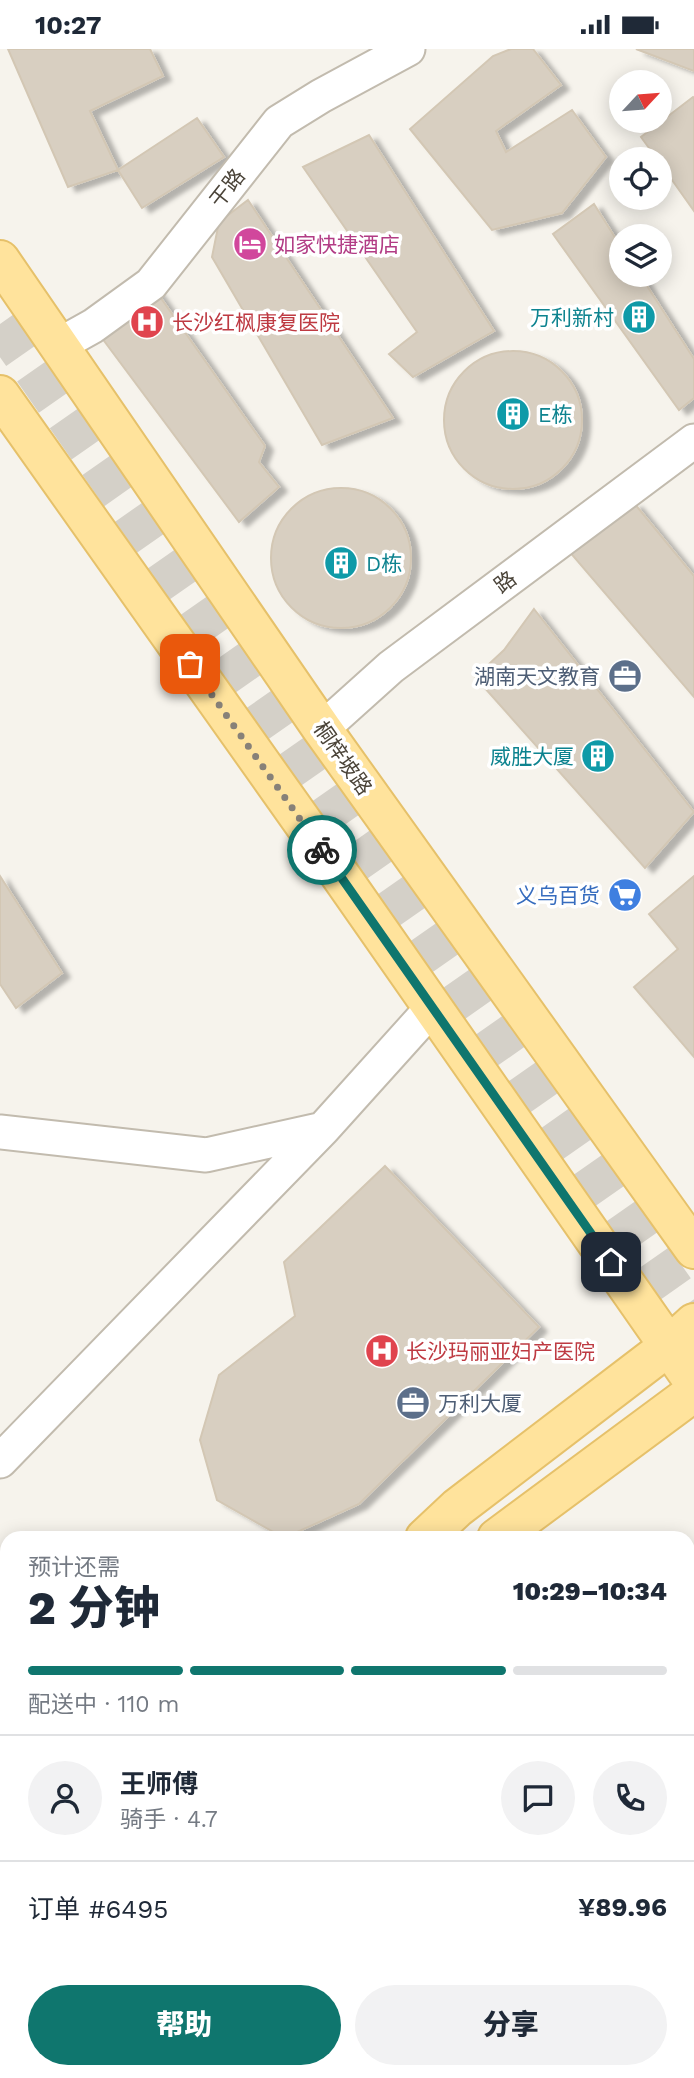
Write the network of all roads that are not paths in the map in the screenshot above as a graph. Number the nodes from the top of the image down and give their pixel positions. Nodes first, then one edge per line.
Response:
1 (408, 49) edge
2 (0, 260) edge
3 (58, 345) junction
4 (0, 395) edge
5 (694, 441) edge
6 (322, 729) junction
7 (432, 1008) junction
8 (323, 1129) junction
9 (0, 1132) edge
10 (694, 1249) edge
11 (682, 1335) edge
12 (694, 1382) edge
13 (694, 1392) edge
14 (0, 1461) edge
15 (432, 1531) edge
16 (506, 1531) edge

1 - 3 street, 干路
2 - 3 main road, 桐梓坡路
3 - 6 main road, 桐梓坡路
4 - 7 main road
5 - 6 street, 路
6 - 10 main road, 桐梓坡路
7 - 8 street
7 - 11 main road
8 - 9 street
8 - 14 street
11 - 12 main road
11 - 15 main road
13 - 16 main road

